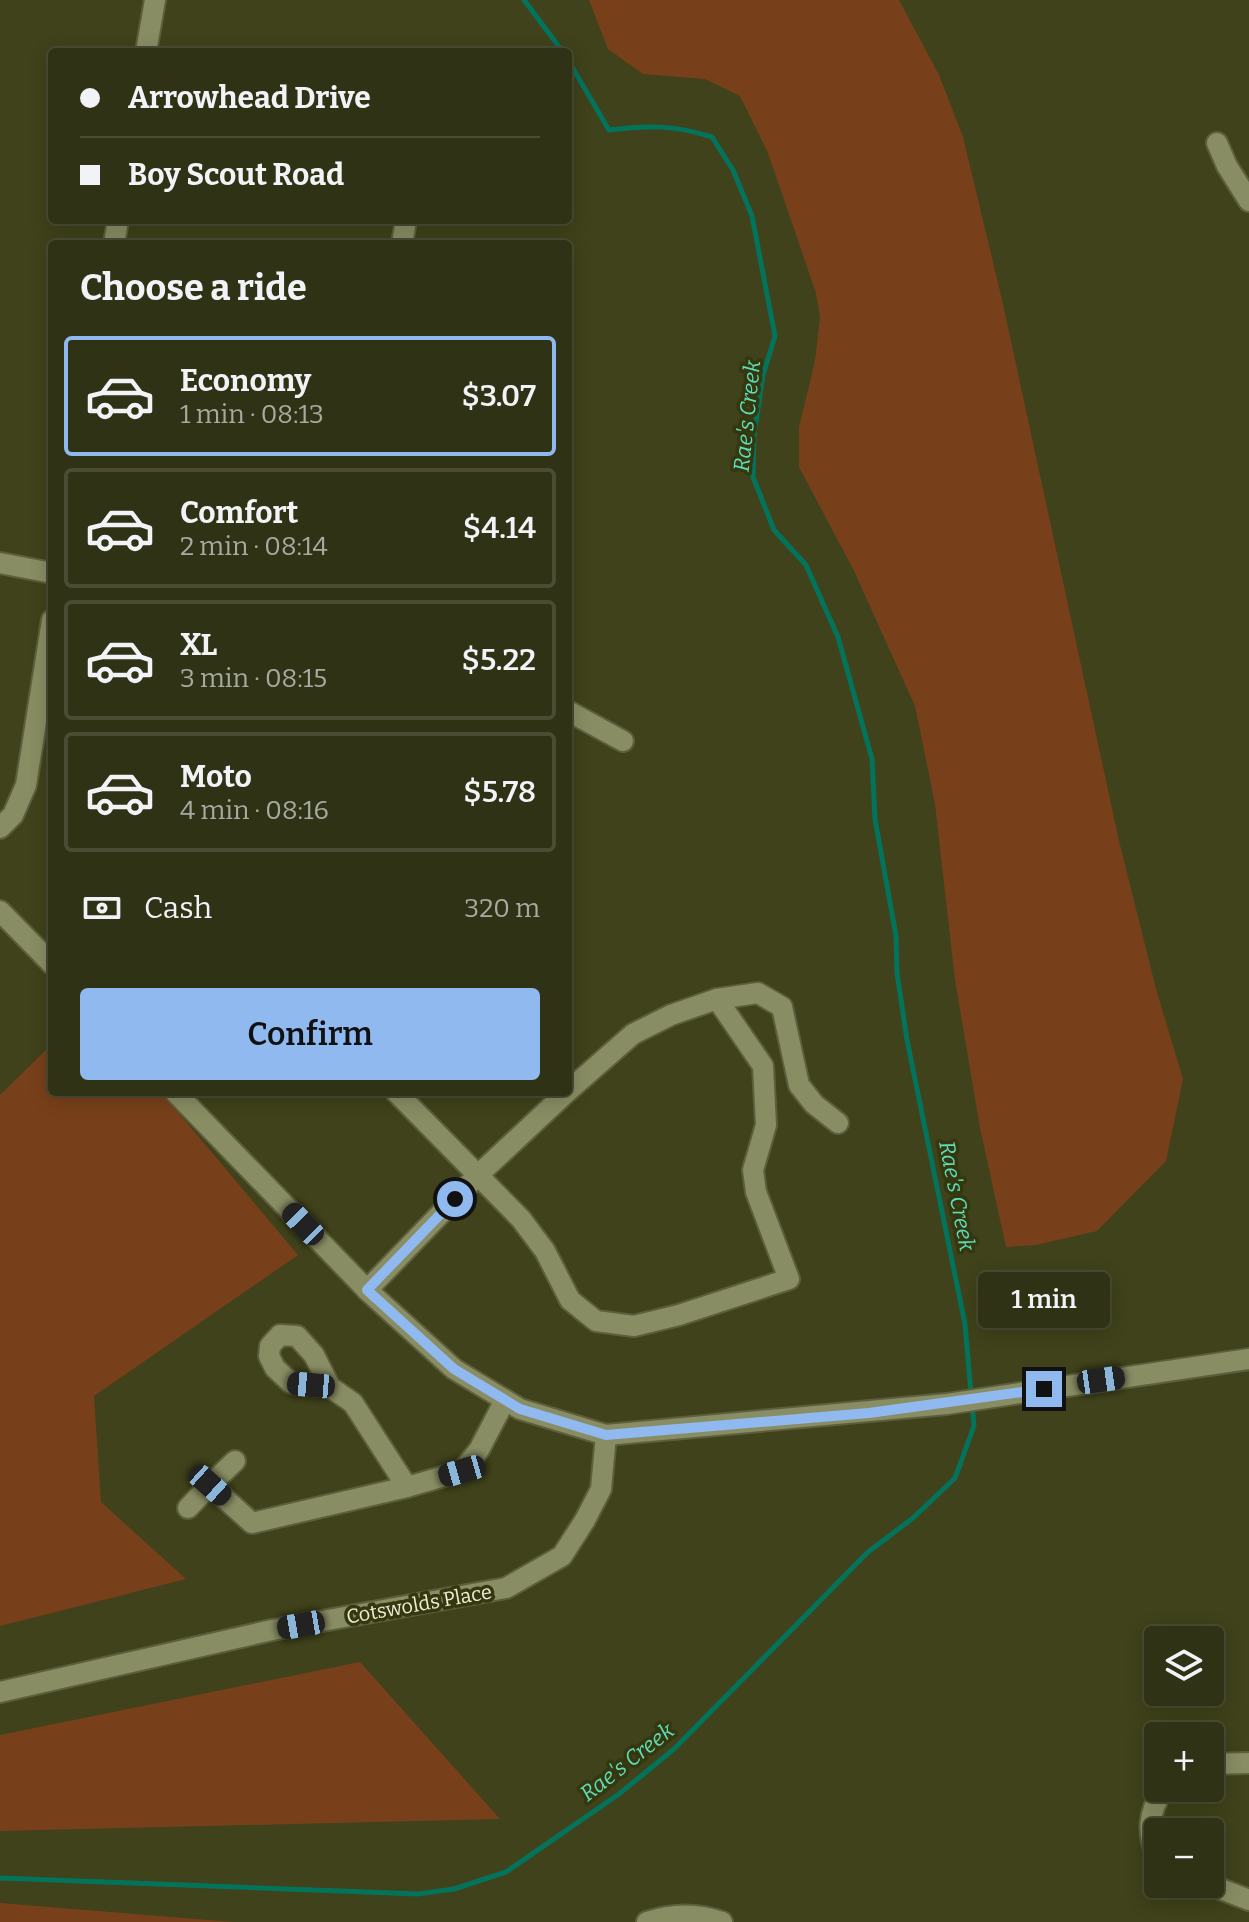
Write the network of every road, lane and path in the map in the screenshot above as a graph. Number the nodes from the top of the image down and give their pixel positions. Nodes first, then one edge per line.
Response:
1 (155, 0) edge
2 (147, 48) edge
3 (1217, 143) dead end
4 (1249, 201) edge
5 (0, 563) edge
6 (48, 572) edge
7 (48, 645) edge
8 (572, 713) edge
9 (623, 741) dead end
10 (0, 828) edge
11 (0, 911) edge
12 (48, 960) edge
13 (717, 999) junction
14 (572, 1088) edge
15 (179, 1096) edge
16 (400, 1096) edge
17 (564, 1096) edge
18 (838, 1123) dead end
19 (477, 1176) junction
20 (367, 1290) junction
21 (1249, 1359) edge
22 (330, 1387) dead end
23 (505, 1400) junction
24 (606, 1435) junction
25 (235, 1461) dead end
26 (210, 1485) junction
27 (407, 1487) junction
28 (188, 1508) dead end
29 (0, 1692) edge
30 (1249, 1763) edge
31 (1224, 1764) edge
32 (1224, 1890) edge
33 (1249, 1900) edge
34 (647, 1922) edge
35 (722, 1922) edge

1 - 2 street
3 - 4 street
5 - 6 street
7 - 10 street
8 - 9 street
11 - 12 street
13 - 14 street
13 - 18 street
13 - 19 street
15 - 20 street
16 - 19 street
17 - 19 street
19 - 20 street
20 - 23 street
21 - 24 street
22 - 27 street
23 - 24 street
23 - 27 street
24 - 29 street, Cotswolds Place
25 - 26 street
26 - 27 street
26 - 28 street
30 - 31 street
32 - 33 street
34 - 35 street

